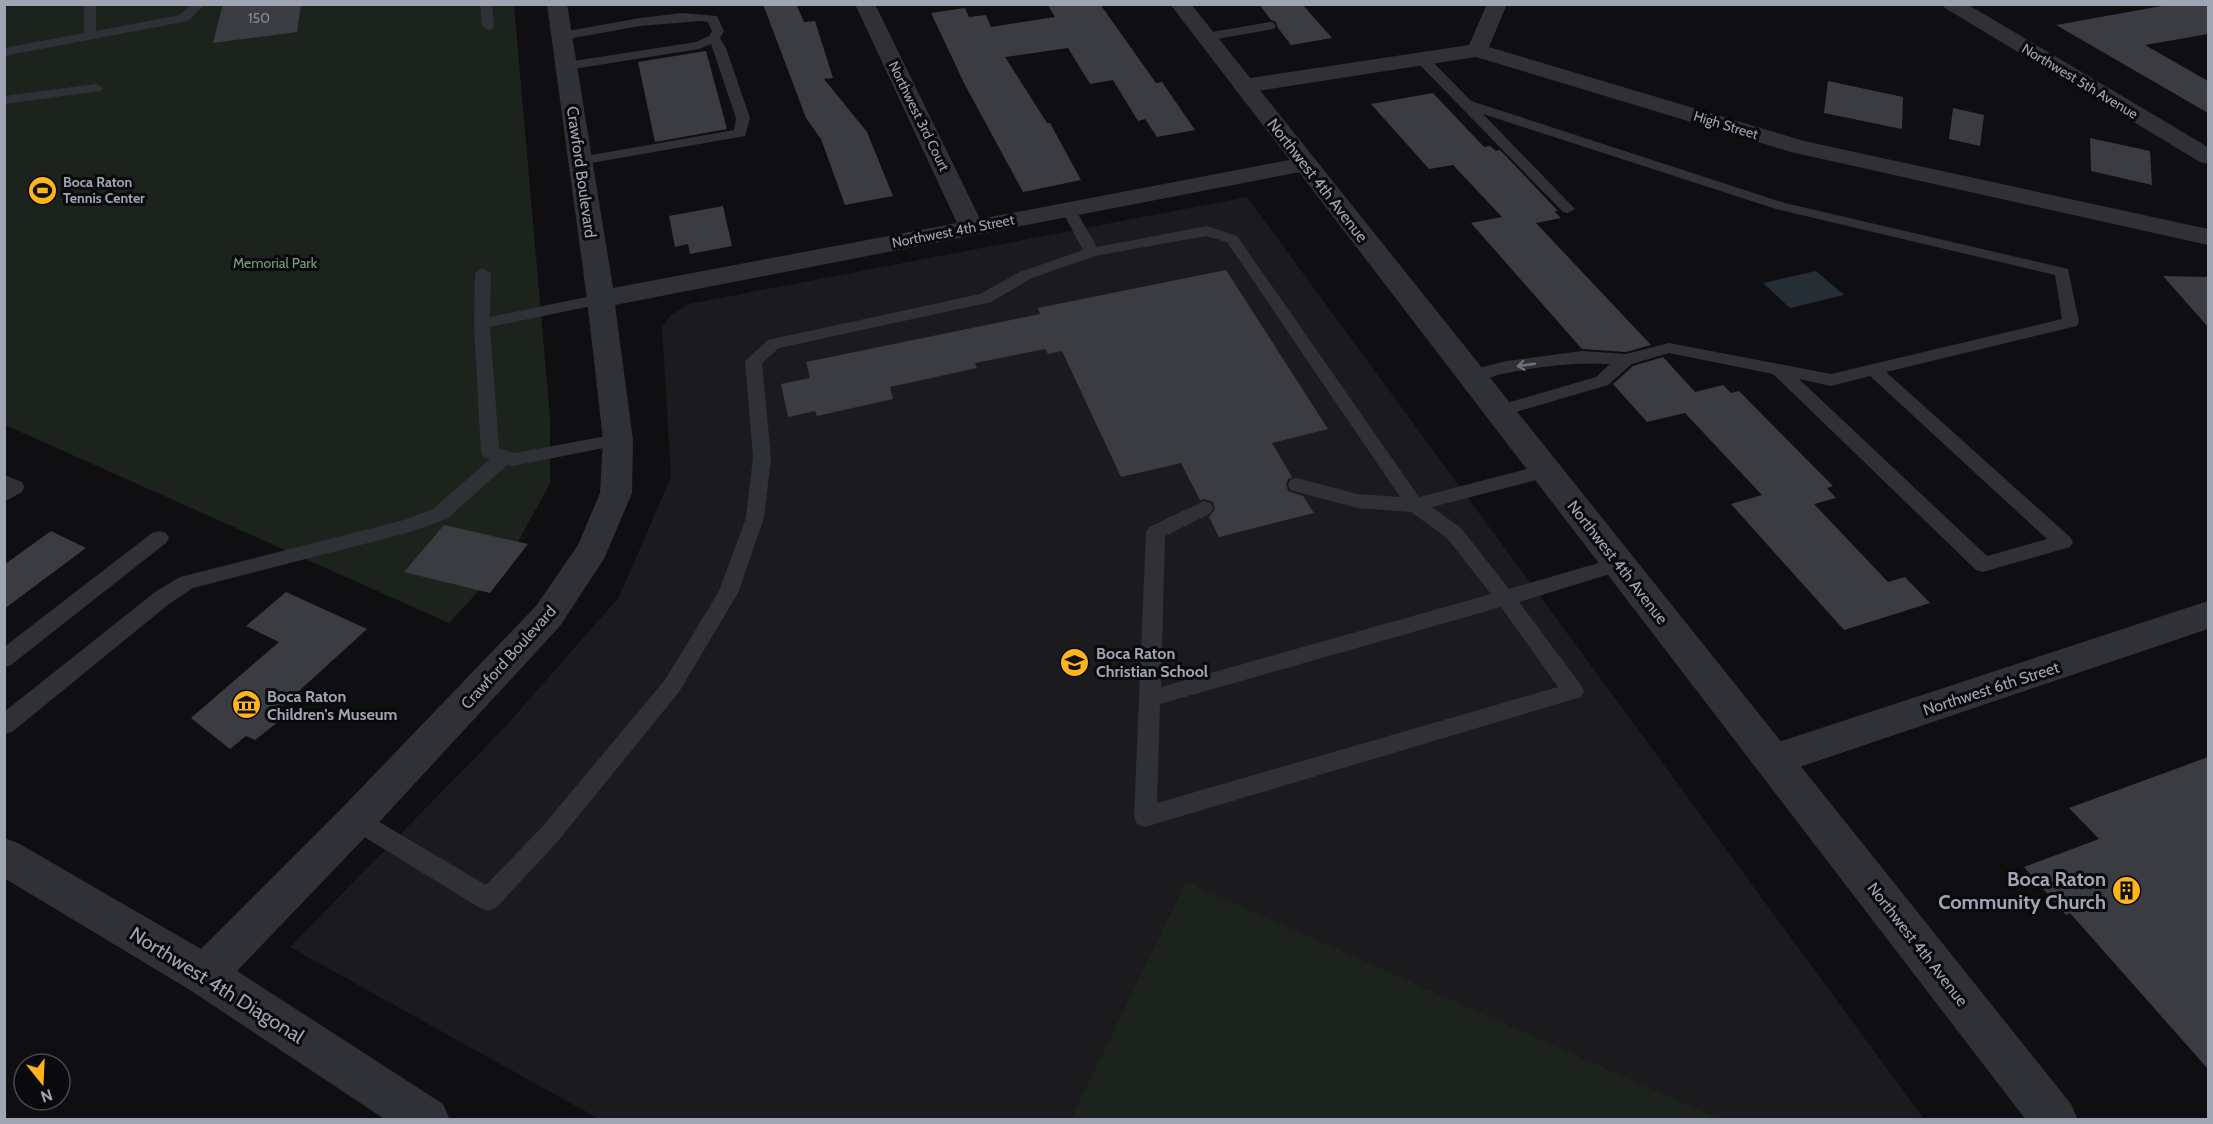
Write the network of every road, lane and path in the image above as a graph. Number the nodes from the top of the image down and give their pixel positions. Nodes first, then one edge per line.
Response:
1 (90, 4) edge
2 (199, 4) edge
3 (486, 4) edge
4 (557, 4) edge
5 (865, 4) edge
6 (1180, 4) edge
7 (1497, 4) edge
8 (1952, 4) edge
9 (488, 26) dead end
10 (1270, 26) dead end
11 (90, 37) junction
12 (1206, 37) junction
13 (714, 38) junction
14 (1477, 50) junction
15 (564, 51) junction
16 (6, 54) edge
17 (1422, 59) junction
18 (1244, 86) junction
19 (96, 88) dead end
20 (4, 100) edge
21 (1466, 104) junction
22 (2208, 157) edge
23 (580, 161) junction
24 (1305, 164) junction
25 (1068, 209) junction
26 (1569, 209) dead end
27 (972, 228) junction
28 (2208, 237) edge
29 (1092, 252) junction
30 (483, 273) dead end
31 (601, 299) junction
32 (482, 324) junction
33 (1556, 360) junction
34 (1626, 360) junction
35 (1778, 369) junction
36 (1873, 370) junction
37 (1472, 375) junction
38 (1579, 387) junction
39 (1499, 411) junction
40 (618, 440) junction
41 (504, 457) junction
42 (1546, 471) junction
43 (4, 482) edge
44 (1297, 485) dead end
45 (4, 495) edge
46 (1415, 505) junction
47 (1204, 508) dead end
48 (159, 538) dead end
49 (1619, 564) junction
50 (1505, 598) junction
51 (2208, 615) edge
52 (4, 659) edge
53 (1148, 699) junction
54 (4, 724) edge
55 (1773, 760) junction
56 (356, 820) junction
57 (4, 856) edge
58 (205, 975) junction
59 (427, 1119) edge
60 (2055, 1119) edge

1 - 11 lane
2 - 11 lane
3 - 9 lane
4 - 15 street, Crawford Boulevard
5 - 27 street, Northwest 3rd Court
6 - 12 street, Northwest 4th Avenue
7 - 14 street
8 - 22 street, Northwest 5th Avenue
10 - 12 lane
11 - 16 lane
12 - 18 street, Northwest 4th Avenue
13 - 15 lane
13 - 15 lane
13 - 23 lane
14 - 17 street, High Street
14 - 28 street, High Street
15 - 23 street, Crawford Boulevard
17 - 18 street, High Street
17 - 21 lane
18 - 24 street, Northwest 4th Avenue
19 - 20 lane
21 - 26 lane
21 - 36 lane
23 - 31 street, Crawford Boulevard
24 - 25 street, Northwest 4th Street
24 - 37 street, Northwest 4th Avenue
25 - 27 street, Northwest 4th Street
25 - 29 lane
27 - 31 street, Northwest 4th Street
29 - 46 lane
29 - 56 lane
30 - 32 lane
31 - 32 lane
31 - 40 street, Crawford Boulevard
32 - 41 lane
33 - 34 lane
33 -> 37 lane
33 - 38 lane
34 - 35 lane
34 - 38 lane
35 - 36 lane
35 - 36 lane
37 - 39 street, Northwest 4th Avenue
38 - 39 lane
39 - 42 street, Northwest 4th Avenue
40 - 41 lane
40 - 56 street, Crawford Boulevard
41 - 54 lane
42 - 46 lane
42 - 49 street, Northwest 4th Avenue
43 - 45 lane
44 - 46 lane
46 - 50 lane
47 - 53 lane
48 - 52 lane
49 - 50 lane
49 - 55 street, Northwest 4th Avenue
50 - 53 lane
50 - 53 lane
51 - 55 street, Northwest 6th Street
55 - 60 street, Northwest 4th Avenue
56 - 58 street, Crawford Boulevard
57 - 58 street, Northwest 4th Diagonal
58 - 59 street, Northwest 4th Diagonal

